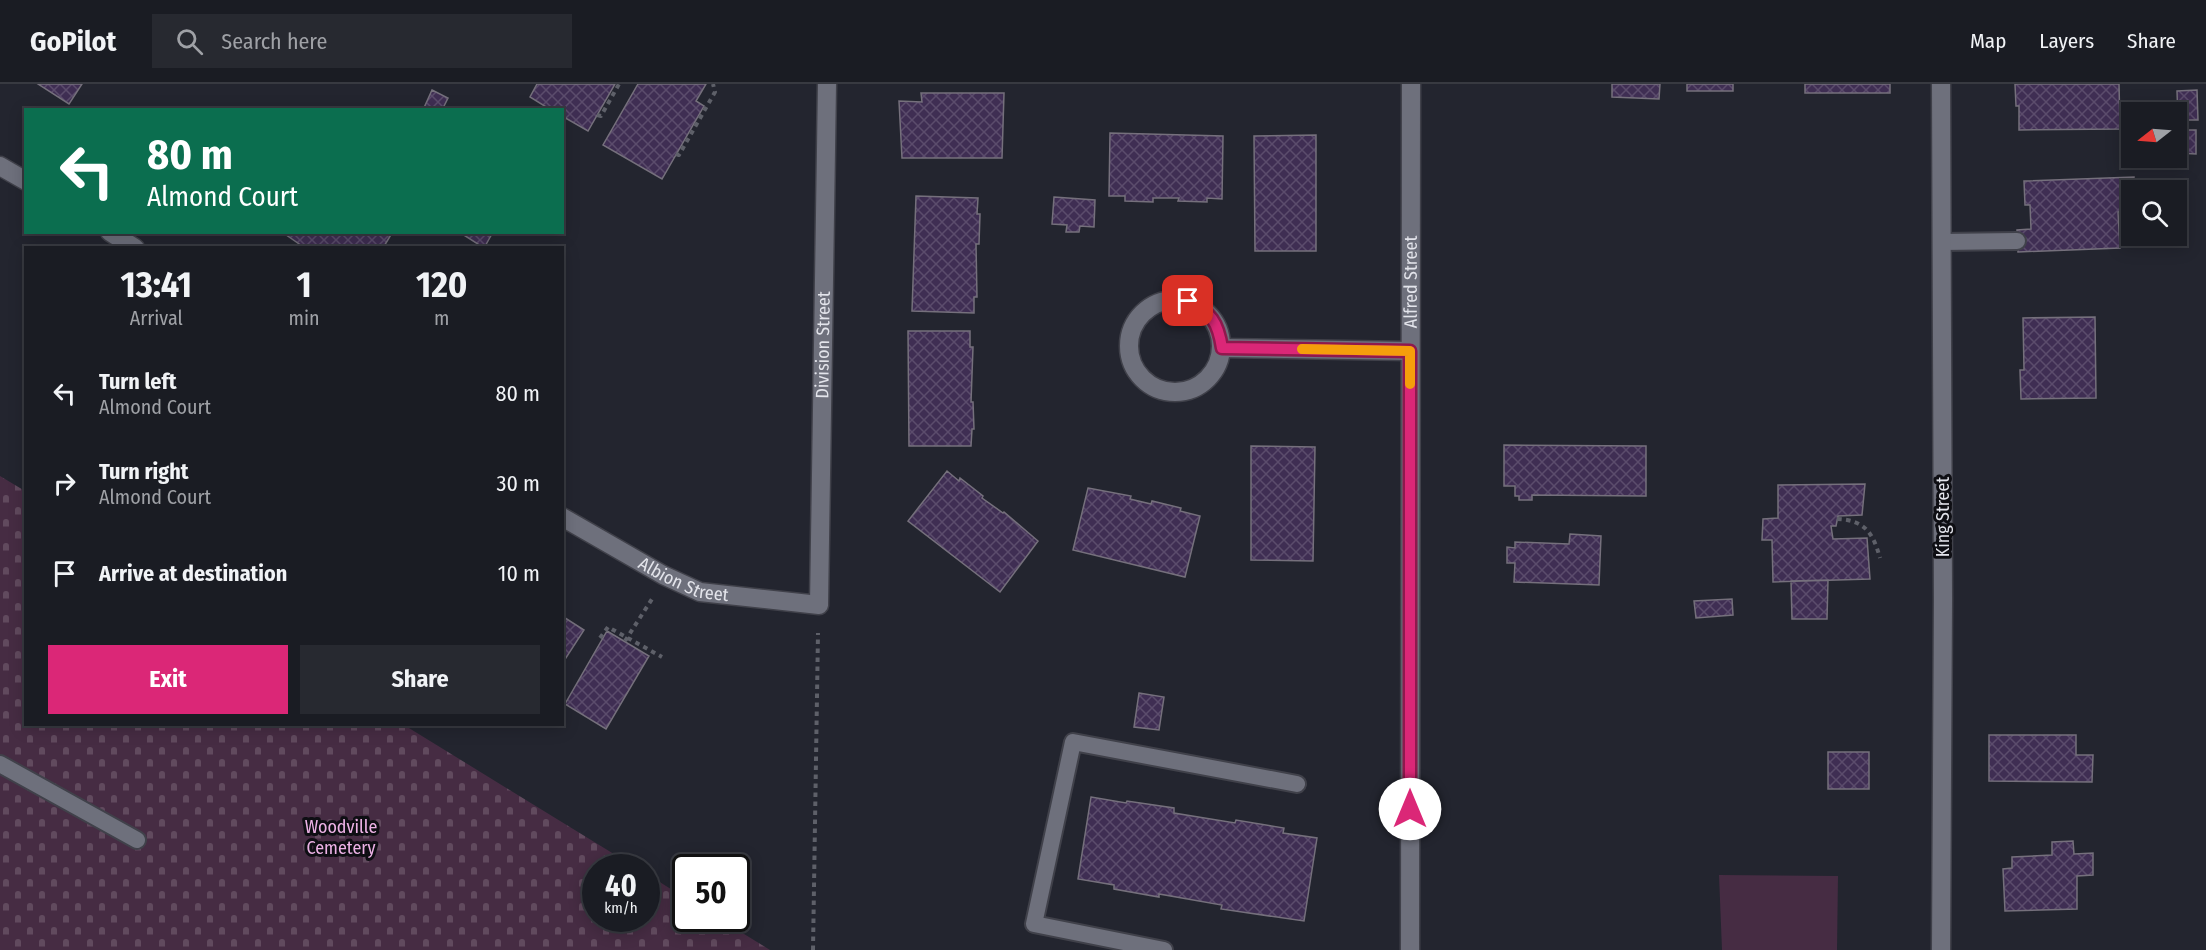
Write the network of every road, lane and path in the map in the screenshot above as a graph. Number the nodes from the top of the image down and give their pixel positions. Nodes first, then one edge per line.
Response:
1 (619, 84) edge
2 (713, 84) edge
3 (827, 84) edge
4 (1411, 84) edge
5 (1941, 84) edge
6 (597, 115) dead end
7 (676, 154) dead end
8 (0, 166) edge
9 (24, 180) edge
10 (113, 234) edge
11 (2017, 241) dead end
12 (1942, 242) junction
13 (132, 246) edge
14 (1222, 348) junction
15 (1410, 351) junction
16 (564, 518) edge
17 (1837, 519) dead end
18 (1880, 558) dead end
19 (663, 575) junction
20 (819, 605) junction
21 (600, 638) dead end
22 (626, 639) junction
23 (662, 657) dead end
24 (0, 764) edge
25 (1297, 783) dead end
26 (137, 840) dead end
27 (813, 950) edge
28 (1164, 950) edge
29 (1410, 950) edge
30 (1941, 950) edge

1 - 6 path
2 - 7 path
3 - 20 street, Division Street
4 - 15 street, Alfred Street
5 - 12 street, King Street
8 - 9 street
10 - 13 street
11 - 12 lane
12 - 30 street, King Street
14 - 14 street
14 - 15 street
15 - 29 street, Alfred Street
16 - 19 street, Albion Street
17 - 18 path
19 - 20 street, Albion Street
19 - 22 path
20 - 27 path
21 - 22 path
22 - 23 path
24 - 26 lane
25 - 28 lane

